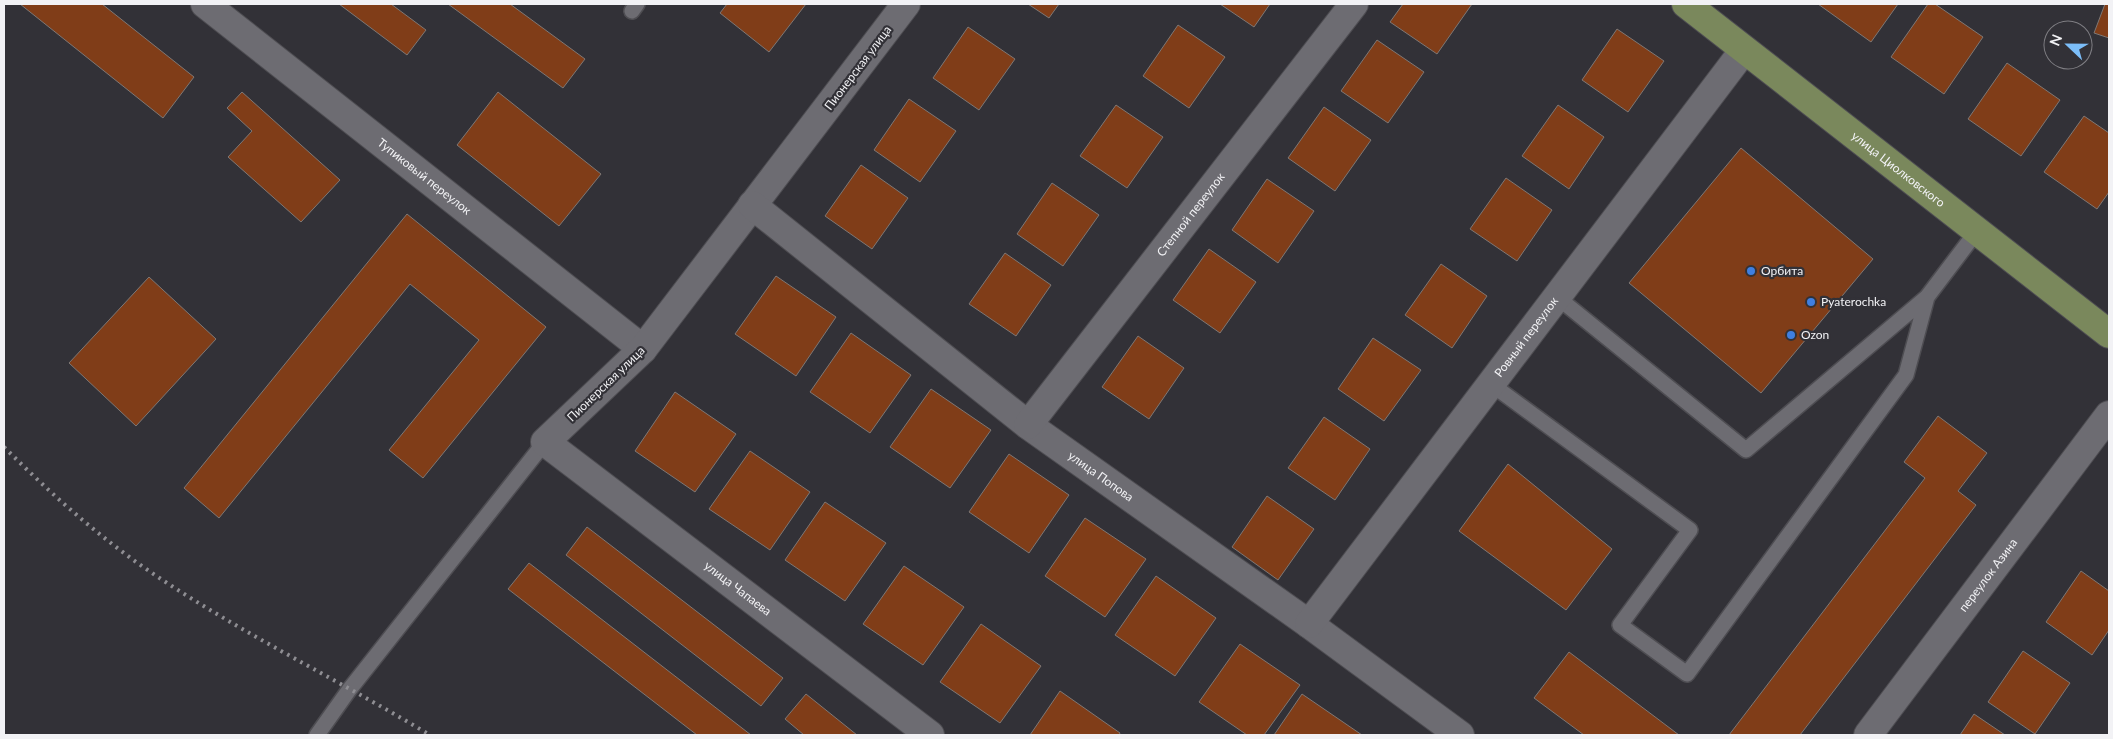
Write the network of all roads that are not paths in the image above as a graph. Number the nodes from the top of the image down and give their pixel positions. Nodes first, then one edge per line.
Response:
1 (205, 4) edge
2 (906, 4) edge
3 (1354, 4) edge
4 (1686, 4) edge
5 (1744, 50) junction
6 (752, 206) junction
7 (1977, 231) junction
8 (1557, 297) junction
9 (1927, 298) junction
10 (2109, 334) edge
11 (643, 349) junction
12 (1491, 384) junction
13 (2109, 415) edge
14 (1028, 425) junction
15 (545, 442) junction
16 (1309, 624) junction
17 (317, 735) edge
18 (930, 735) edge
19 (1460, 735) edge
20 (1868, 735) edge

1 - 11 street, Тупиковый переулок
2 - 6 street, Пионерская улица
3 - 14 street, Степной переулок
4 - 5 main road, улица Циолковского
5 - 7 main road, улица Циолковского
5 - 8 street, Ровный переулок
6 - 11 street, Пионерская улица
6 - 14 street, улица Попова
7 - 9 lane
7 - 10 main road, улица Циолковского
8 - 9 lane
8 - 12 street, Ровный переулок
9 - 12 lane
11 - 15 street, Пионерская улица
12 - 16 street, Ровный переулок
13 - 20 street, переулок Азина
14 - 16 street, улица Попова
15 - 17 lane, Пионерская улица
15 - 18 street, улица Чапаева
16 - 19 street, улица Попова

